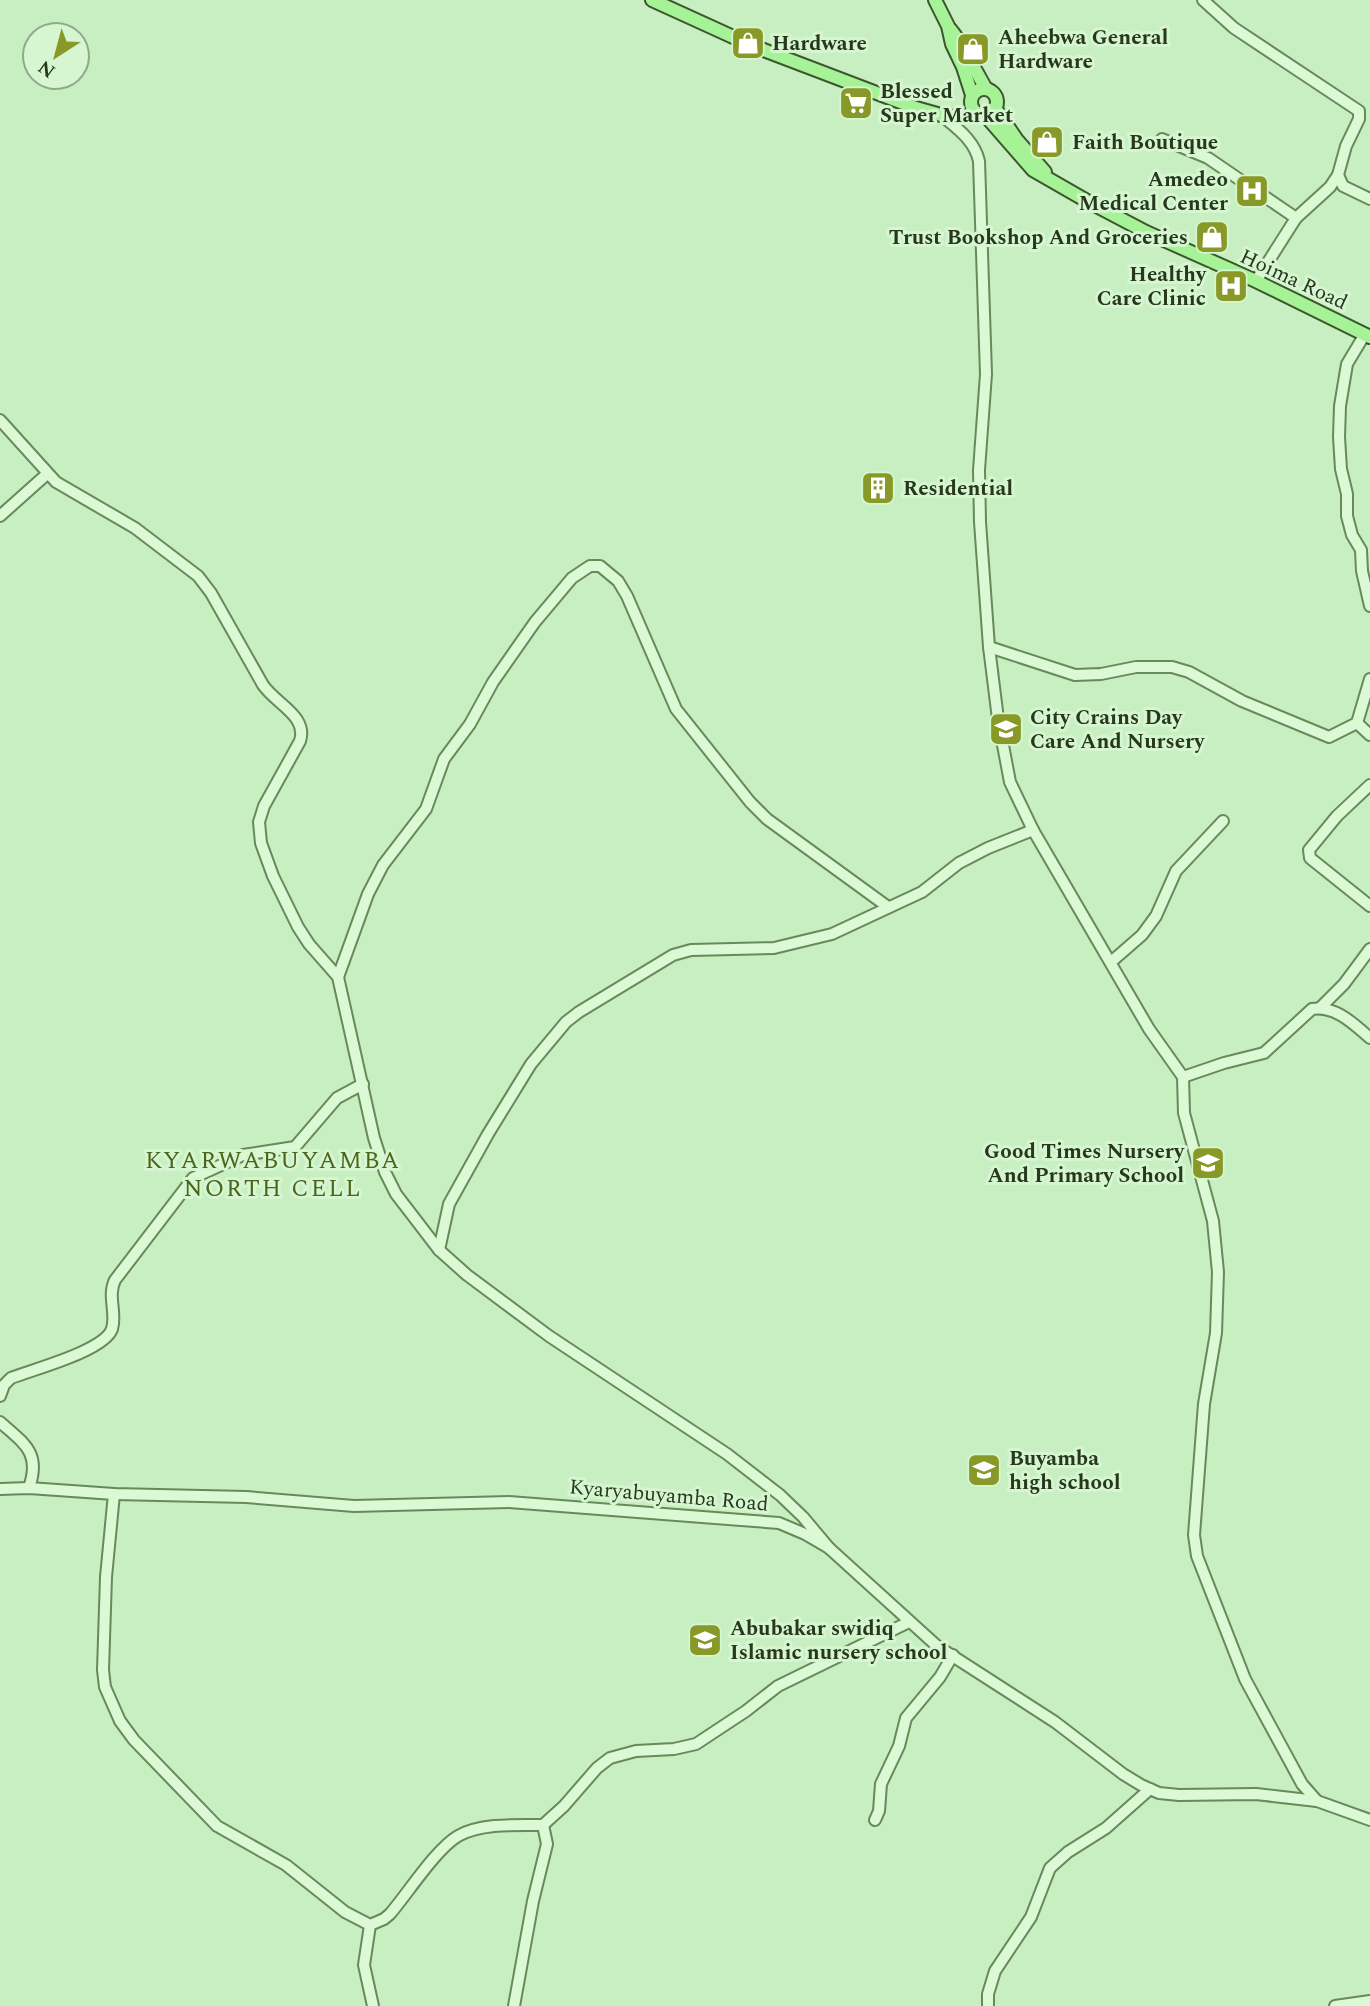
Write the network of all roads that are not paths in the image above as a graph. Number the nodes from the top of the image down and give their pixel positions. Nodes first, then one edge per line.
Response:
1 (652, 0) edge
2 (935, 0) edge
3 (1203, 0) edge
4 (948, 26) junction
5 (986, 89) junction
6 (972, 97) junction
7 (987, 113) junction
8 (943, 115) junction
9 (1163, 139) dead end
10 (1338, 175) junction
11 (1370, 199) edge
12 (1296, 218) junction
13 (1256, 281) junction
14 (1368, 336) edge
15 (0, 420) edge
16 (47, 474) junction
17 (0, 516) edge
18 (1370, 606) edge
19 (989, 647) junction
20 (1370, 679) edge
21 (1357, 723) junction
22 (1370, 735) edge
23 (1370, 785) edge
24 (1223, 821) dead end
25 (1033, 830) junction
26 (1370, 906) edge
27 (888, 907) junction
28 (1370, 949) edge
29 (1111, 962) junction
30 (338, 977) junction
31 (1321, 1007) junction
32 (1370, 1038) edge
33 (1182, 1077) junction
34 (363, 1084) junction
35 (439, 1250) junction
36 (0, 1396) edge
37 (0, 1422) edge
38 (29, 1488) junction
39 (0, 1489) edge
40 (114, 1494) junction
41 (829, 1548) junction
42 (909, 1622) junction
43 (953, 1655) junction
44 (1150, 1789) junction
45 (1317, 1801) junction
46 (875, 1820) dead end
47 (1370, 1820) edge
48 (543, 1825) junction
49 (370, 1925) junction
50 (1370, 2001) edge
51 (373, 2006) edge
52 (514, 2006) edge
53 (988, 2006) edge
54 (1335, 2006) edge

1 - 8 main road
2 - 4 main road
3 - 10 street
4 - 5 main road
4 - 6 main road
5 - 6 main road
5 - 7 main road
6 - 7 main road
6 - 8 main road
7 - 8 main road
7 - 13 main road, Hoima Road
8 - 19 street
9 - 12 street
10 - 11 street
10 - 12 street
12 - 13 street
13 - 14 main road, Hoima Road
14 - 18 street
15 - 16 street
16 - 17 street
16 - 30 street
19 - 21 street
19 - 25 street
20 - 21 street
21 - 22 street
23 - 26 street
24 - 29 street
25 - 27 street
25 - 29 street
27 - 30 street
27 - 35 street
28 - 31 street
29 - 33 street
30 - 34 street
31 - 32 street
31 - 33 street
33 - 45 street
34 - 35 street
34 - 36 street
35 - 41 street
37 - 38 street
38 - 39 street, Kyaryabuyamba Road
38 - 40 street, Kyaryabuyamba Road
40 - 41 street, Kyaryabuyamba Road
40 - 49 street
41 - 42 street, Kyaryabuyamba Road
42 - 43 street, Kyaryabuyamba Road
42 - 48 street
43 - 44 street, Kyaryabuyamba Road
43 - 46 street
44 - 45 street, Kyaryabuyamba Road
44 - 53 street
45 - 47 street, Kyaryabuyamba Road
48 - 49 street
48 - 52 street
49 - 51 street
50 - 54 street

